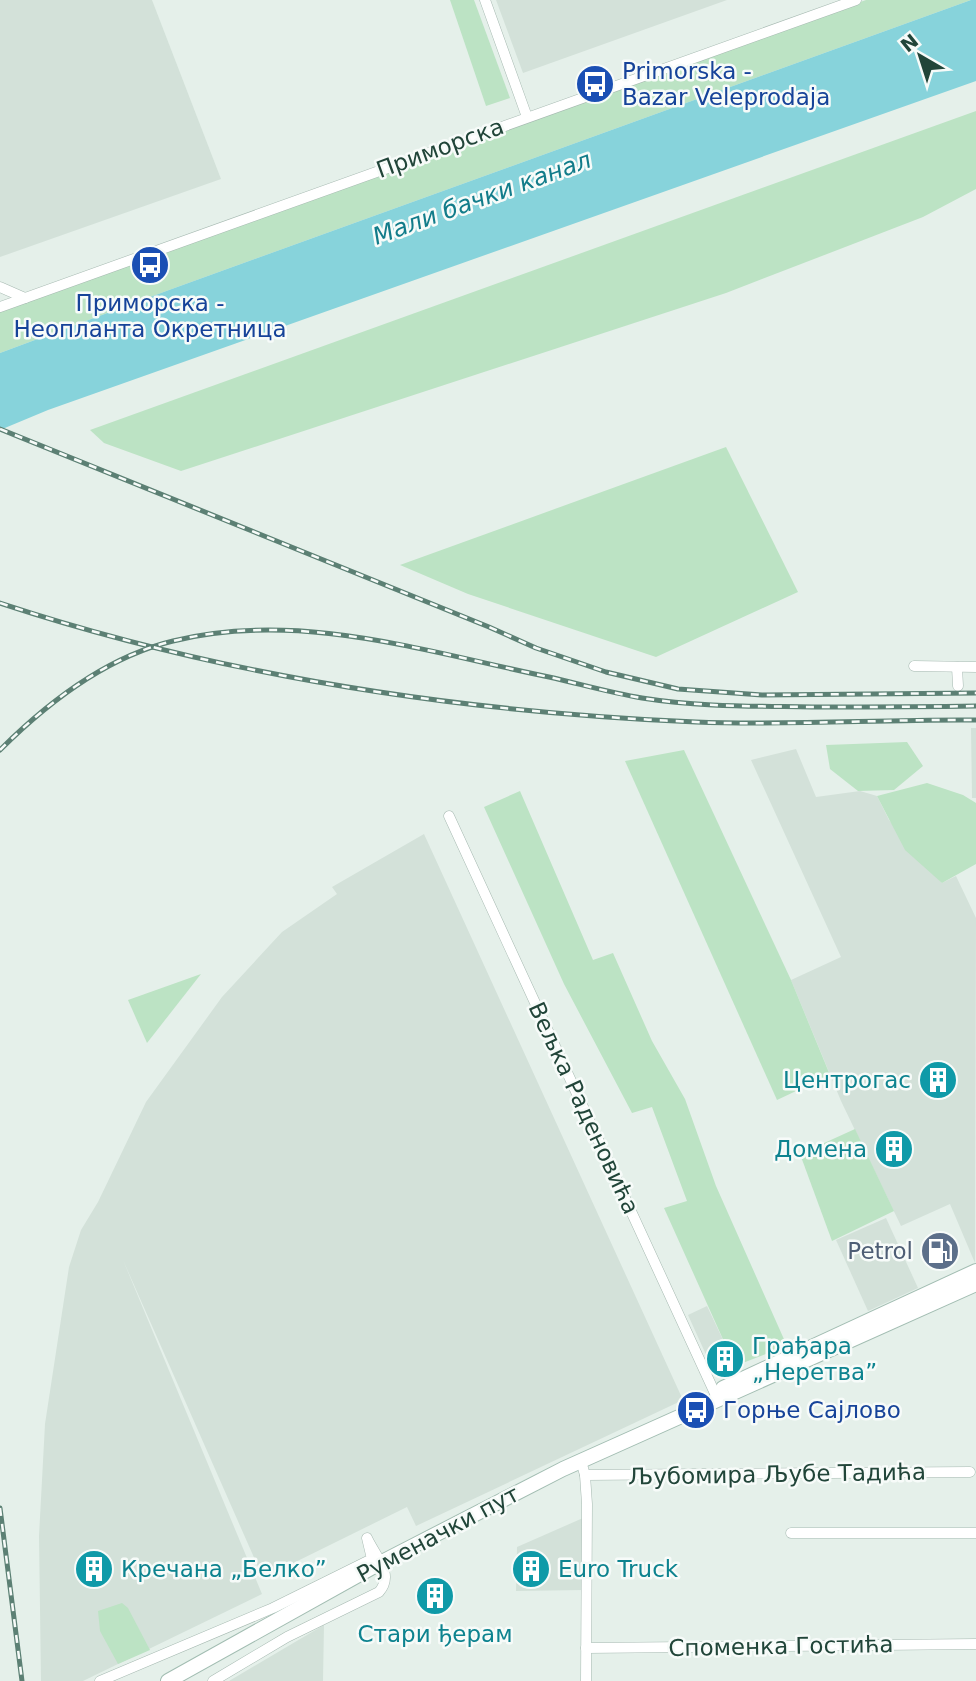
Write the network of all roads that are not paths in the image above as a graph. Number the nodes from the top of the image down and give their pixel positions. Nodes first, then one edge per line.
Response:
1 (485, 0) edge
2 (856, 0) edge
3 (527, 117) junction
4 (0, 288) edge
5 (25, 298) junction
6 (0, 307) edge
7 (914, 666) dead end
8 (957, 667) junction
9 (976, 667) edge
10 (958, 686) dead end
11 (449, 816) dead end
12 (976, 1271) edge
13 (976, 1284) edge
14 (756, 1377) junction
15 (717, 1396) junction
16 (583, 1468) junction
17 (970, 1472) dead end
18 (791, 1533) dead end
19 (976, 1533) edge
20 (380, 1563) junction
21 (976, 1644) edge
22 (586, 1648) junction
23 (100, 1681) edge
24 (168, 1681) edge
25 (213, 1681) edge
26 (586, 1681) edge

1 - 3 street
2 - 3 street, Приморска
3 - 5 street, Приморска
4 - 5 street
5 - 6 street, Приморска
7 - 8 street
8 - 9 street
8 - 10 street
11 - 15 street, Вељка Раденовића
12 - 14 main road, Руменачки пут
13 - 14 main road, Руменачки пут
14 - 15 main road, Руменачки пут
15 - 16 main road, Руменачки пут
16 - 17 street, Љубомира Љубе Тадића
16 - 20 main road, Руменачки пут
16 - 22 street
18 - 19 street
20 - 23 street
20 - 24 main road, Руменачки пут
20 - 25 street
21 - 22 street, Споменка Гостића
22 - 26 street

